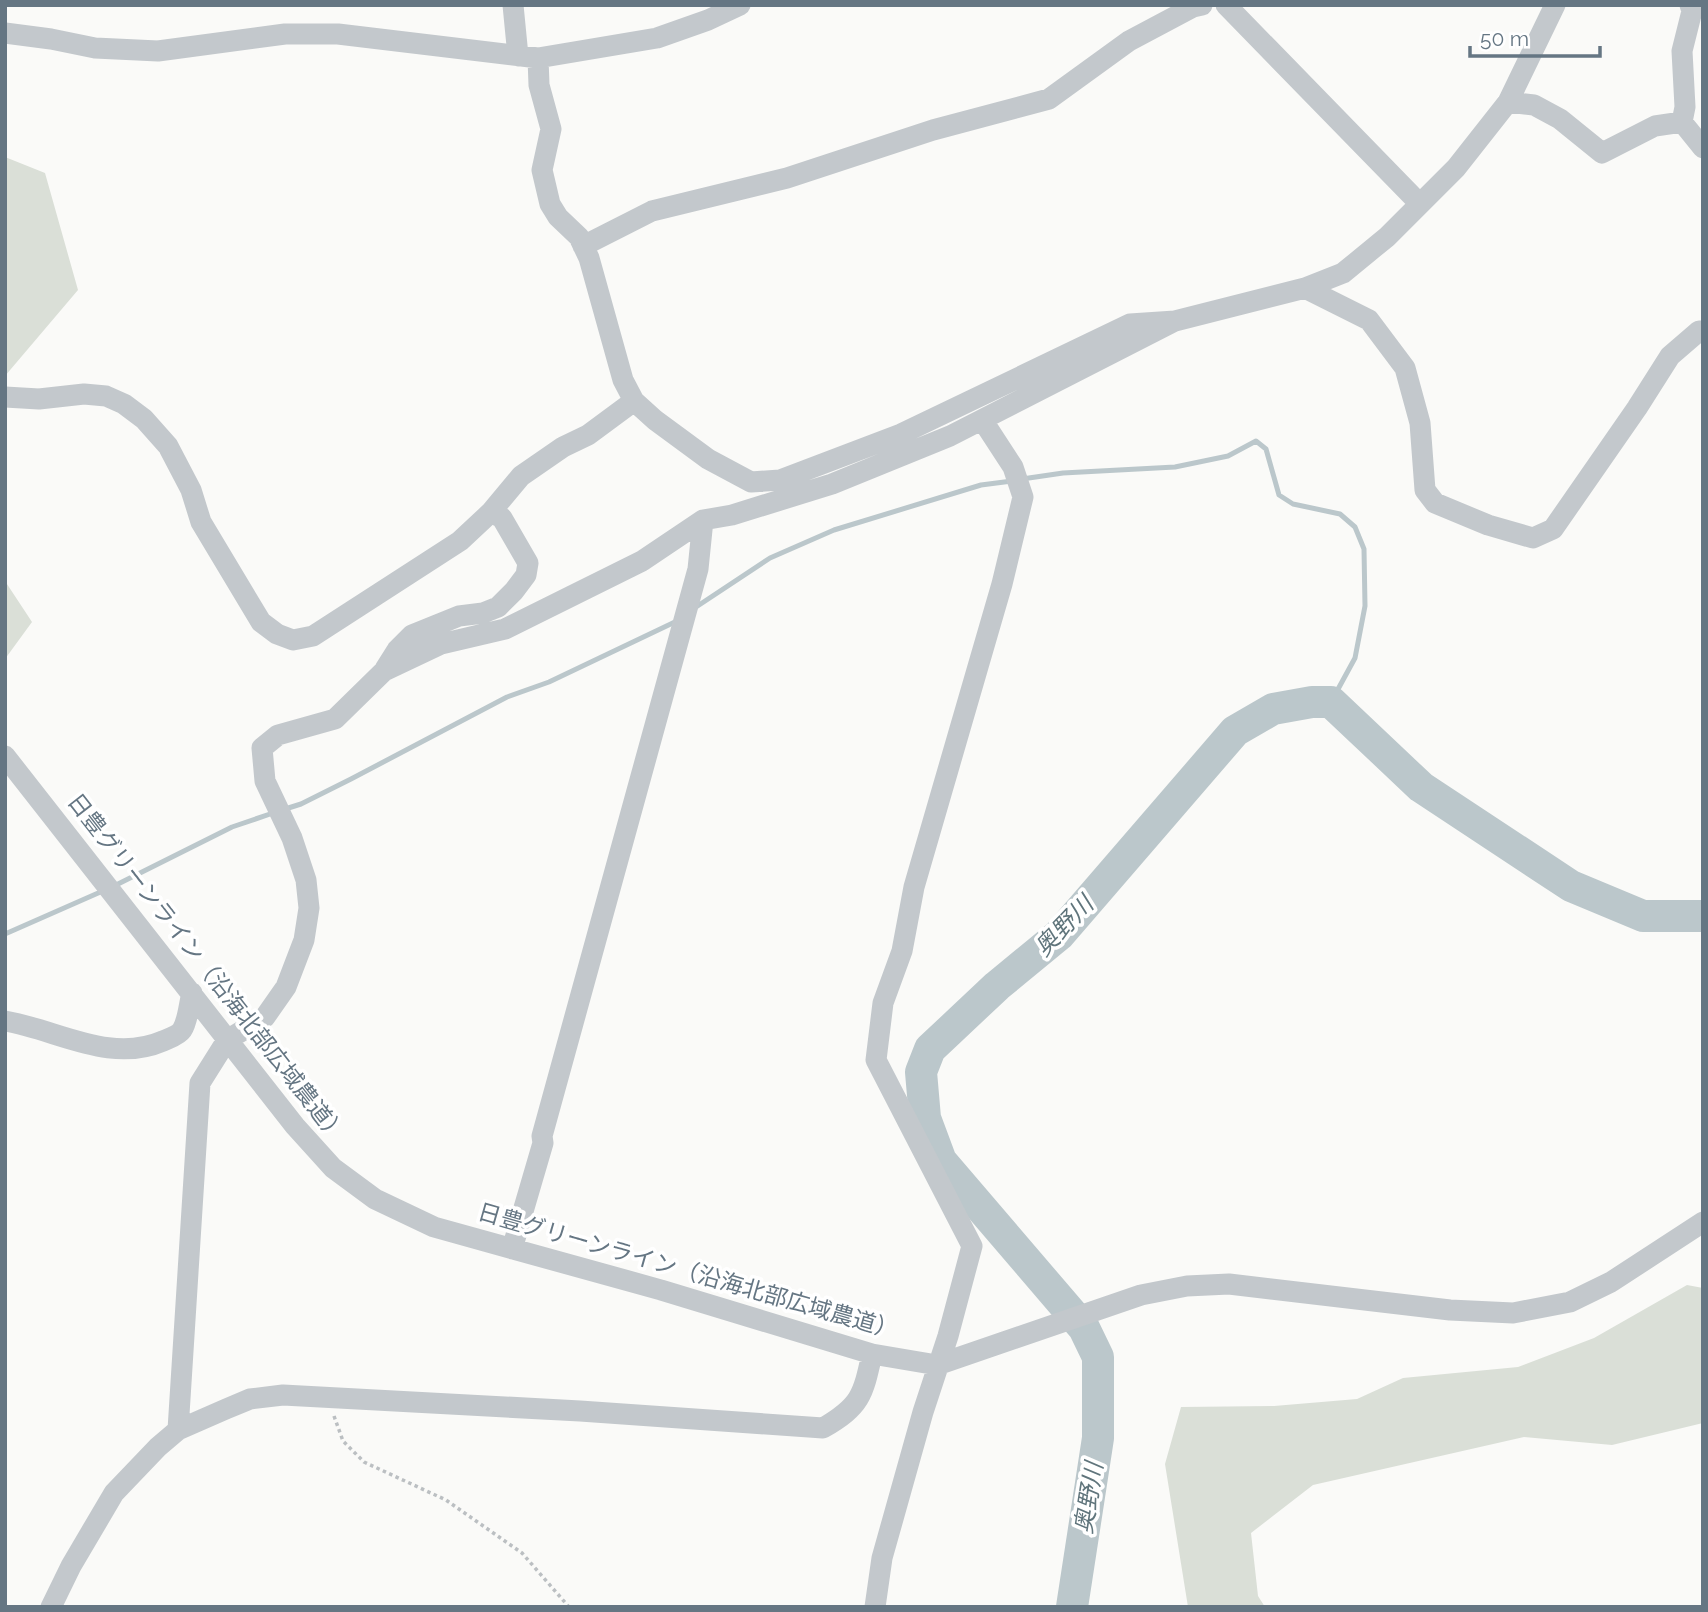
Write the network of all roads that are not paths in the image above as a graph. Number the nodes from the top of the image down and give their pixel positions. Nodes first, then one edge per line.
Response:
1 (513, 5) edge
2 (740, 5) edge
3 (1202, 5) edge
4 (1226, 5) edge
5 (1555, 5) edge
6 (1690, 5) edge
7 (5, 33) edge
8 (528, 57) junction
9 (1508, 102) junction
10 (1682, 122) junction
11 (1703, 148) edge
12 (1420, 204) junction
13 (583, 246) junction
14 (1305, 288) junction
15 (1175, 321) junction
16 (1703, 331) edge
17 (5, 397) edge
18 (634, 401) junction
19 (983, 421) junction
20 (491, 512) junction
21 (704, 520) junction
22 (384, 671) junction
23 (5, 756) edge
24 (192, 993) junction
25 (5, 1021) edge
26 (228, 1041) junction
27 (1703, 1222) edge
28 (512, 1249) junction
29 (872, 1354) junction
30 (937, 1365) junction
31 (178, 1430) junction
32 (51, 1607) edge
33 (875, 1607) edge

1 - 8 street
2 - 8 street
3 - 13 street
4 - 12 street
5 - 9 street
6 - 10 street
7 - 8 street
8 - 13 street
9 - 10 street
9 - 12 street
10 - 11 street
12 - 14 street
13 - 18 street
14 - 15 street
14 - 16 street
15 - 18 street
15 - 19 street
17 - 20 street
18 - 20 street
19 - 21 street
19 - 30 street
20 - 22 street
21 - 22 street
21 - 28 street
22 - 26 street
23 - 24 street, 日豊グリーンライン（沿海北部広域農道）
24 - 25 street
24 - 26 street, 日豊グリーンライン（沿海北部広域農道）
26 - 28 street, 日豊グリーンライン（沿海北部広域農道）
26 - 31 street
27 - 30 street, 日豊グリーンライン（沿海北部広域農道）
28 - 29 street, 日豊グリーンライン（沿海北部広域農道）
29 - 30 street, 日豊グリーンライン（沿海北部広域農道）
29 - 31 street
30 - 33 street
31 - 32 street

